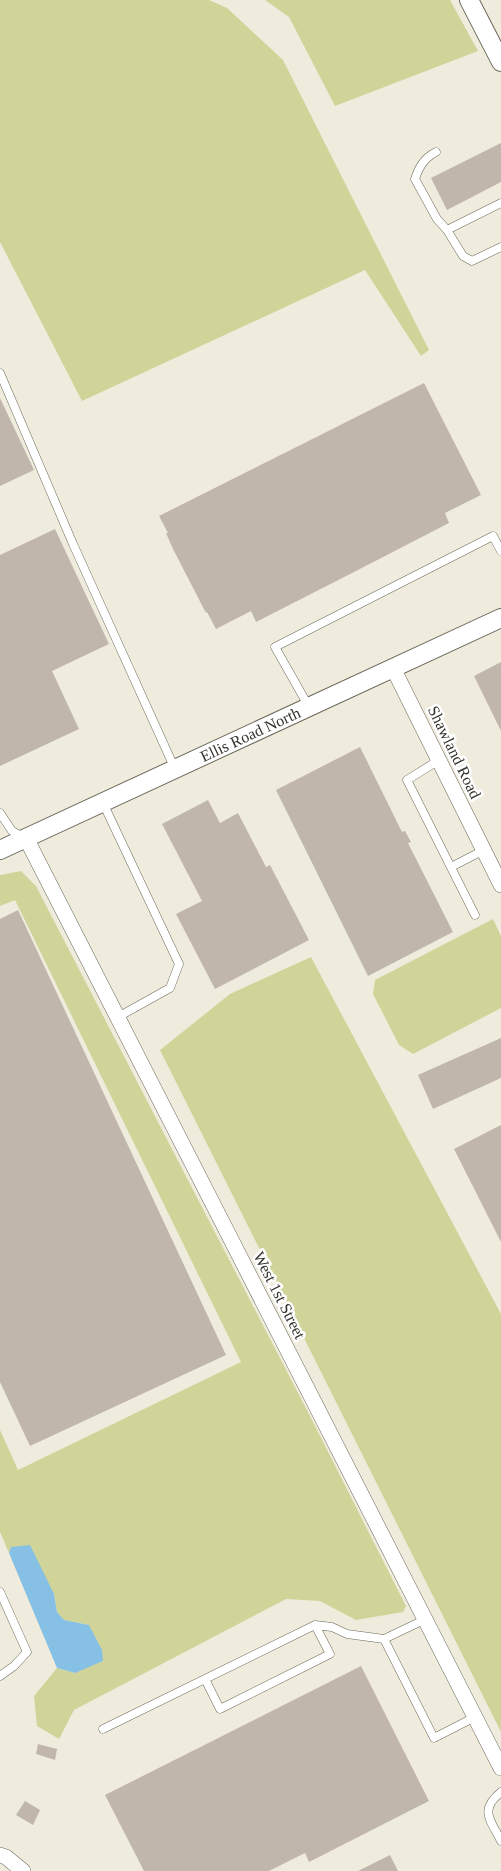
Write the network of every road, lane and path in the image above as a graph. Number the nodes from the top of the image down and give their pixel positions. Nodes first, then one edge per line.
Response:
1 (469, 0) edge
2 (501, 62) edge
3 (436, 152) dead end
4 (501, 203) edge
5 (447, 230) junction
6 (501, 247) edge
7 (0, 373) edge
8 (501, 551) edge
9 (501, 618) edge
10 (393, 668) junction
11 (309, 707) junction
12 (439, 760) junction
13 (175, 769) junction
14 (103, 803) junction
15 (0, 813) edge
16 (26, 838) junction
17 (0, 850) edge
18 (484, 850) junction
19 (451, 867) junction
20 (501, 885) edge
21 (475, 915) dead end
22 (118, 1017) junction
23 (0, 1592) edge
24 (426, 1619) junction
25 (315, 1625) junction
26 (384, 1639) junction
27 (0, 1676) edge
28 (205, 1679) junction
29 (475, 1717) junction
30 (103, 1729) dead end
31 (501, 1768) edge
32 (501, 1792) edge
33 (501, 1841) edge
34 (0, 1855) edge
35 (23, 1871) edge

1 - 2 street
3 - 5 lane
4 - 5 lane
5 - 6 lane
7 - 13 lane
8 - 11 lane
9 - 10 street, Ellis Road North
10 - 11 street, Ellis Road North
10 - 12 street, Shawland Road
11 - 13 street, Ellis Road North
12 - 18 street, Shawland Road
12 - 19 lane
13 - 14 street, Ellis Road North
14 - 16 street, Ellis Road North
14 - 22 lane
15 - 16 lane
16 - 17 street, Ellis Road North
16 - 22 street, West 1st Street
18 - 19 lane
18 - 20 street, Shawland Road
19 - 21 lane
22 - 24 street, West 1st Street
23 - 27 lane
24 - 26 lane
24 - 29 street, West 1st Street
25 - 26 lane
25 - 28 lane
25 - 28 lane
26 - 29 lane
28 - 30 lane
29 - 31 street, West 1st Street
32 - 33 lane
34 - 35 street

